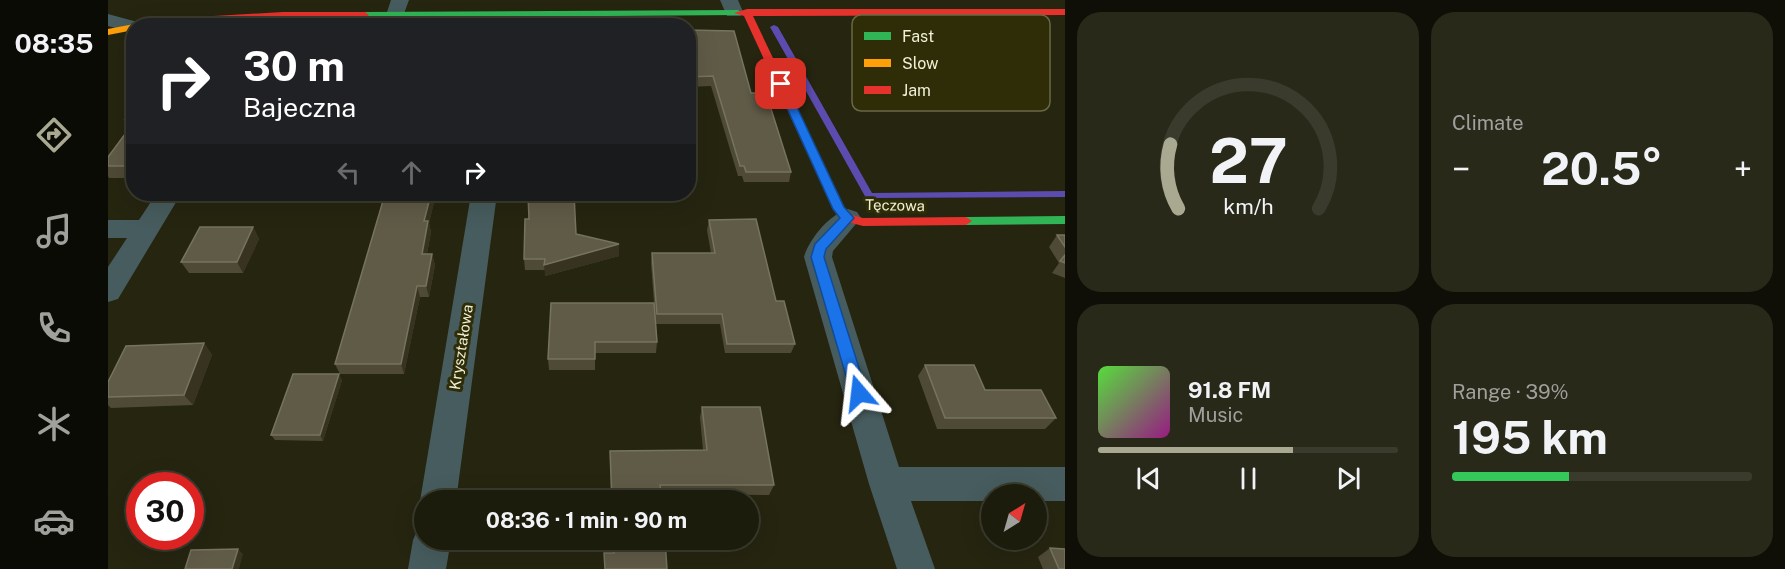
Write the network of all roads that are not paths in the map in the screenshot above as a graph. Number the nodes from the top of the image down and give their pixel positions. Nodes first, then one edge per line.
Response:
1 (398, 7) edge
2 (737, 8) edge
3 (1065, 12) edge
4 (297, 18) edge
5 (493, 18) edge
6 (548, 18) edge
7 (108, 20) edge
8 (126, 25) edge
9 (126, 29) edge
10 (108, 32) edge
11 (163, 201) edge
12 (483, 201) edge
13 (848, 218) junction
14 (1065, 220) edge
15 (108, 229) edge
16 (145, 229) junction
17 (108, 291) edge
18 (887, 484) junction
19 (1065, 484) edge
20 (440, 490) edge
21 (431, 550) edge
22 (428, 569) edge
23 (916, 569) edge

1 - 4 street
1 - 5 street
2 - 3 street
2 - 6 street
2 - 13 street, Tęczowa
7 - 8 street
9 - 10 street
11 - 16 street
12 - 20 street, Kryształowa
13 - 14 street, Tęczowa
13 - 18 street
15 - 16 street
16 - 17 street
18 - 19 street
18 - 23 street
21 - 22 street

